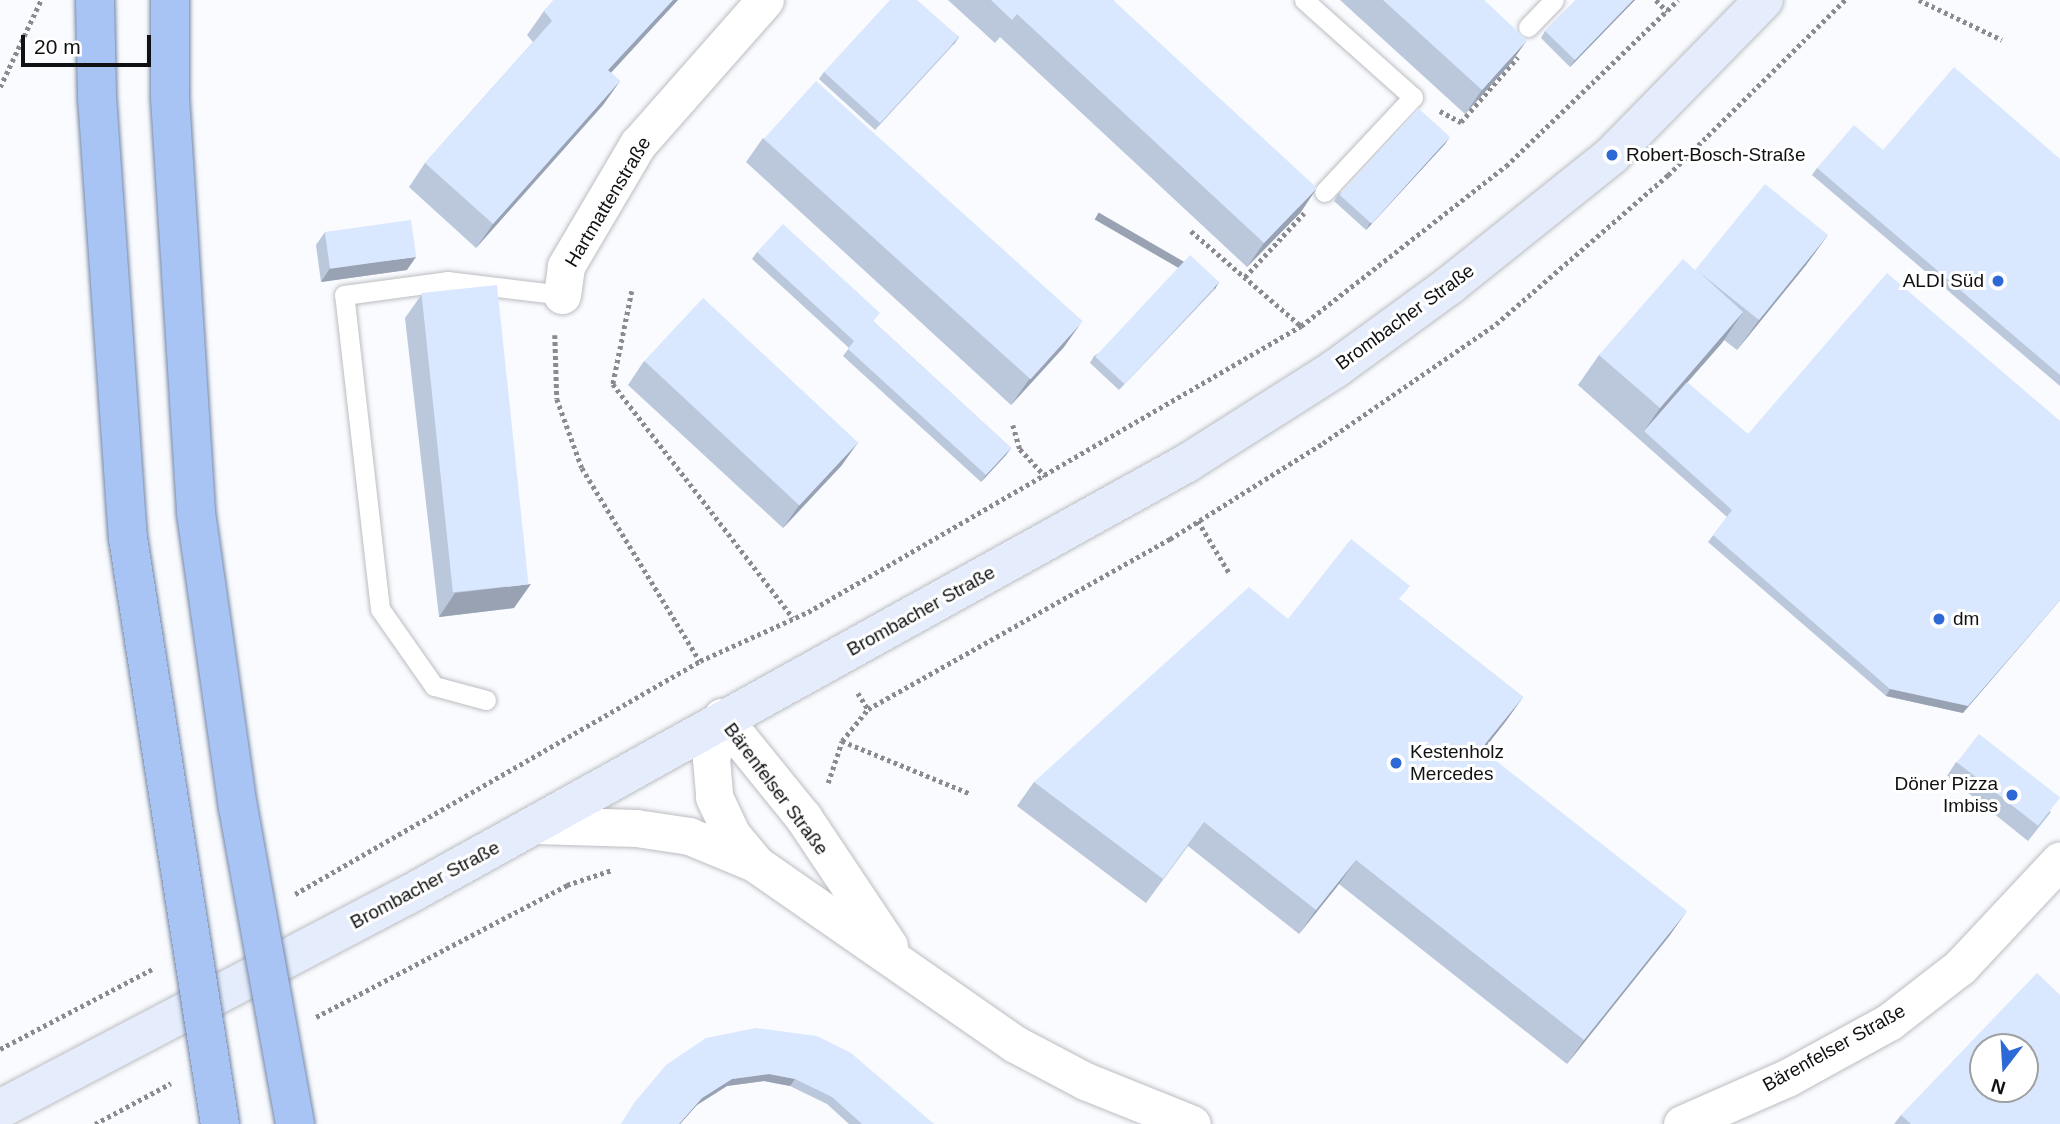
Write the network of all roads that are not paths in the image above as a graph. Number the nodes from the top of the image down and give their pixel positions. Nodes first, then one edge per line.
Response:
1 (95, 0) edge
2 (170, 0) edge
3 (765, 0) edge
4 (1304, 0) edge
5 (1555, 0) edge
6 (1764, 0) edge
7 (1528, 27) road end
8 (1324, 192) road end
9 (562, 295) joint
10 (486, 700) dead end
11 (722, 718) junction
12 (535, 825) junction
13 (2060, 860) edge
14 (756, 864) junction
15 (897, 959) junction
16 (0, 1109) edge
17 (220, 1124) edge
18 (295, 1124) edge
19 (1192, 1124) edge
20 (1682, 1124) edge

1 - 17 highway, bridge
2 - 18 highway, bridge
3 - 9 street, Hartmattenstraße
4 - 8 lane
5 - 7 lane
6 - 11 main road, Brombacher Straße
9 - 10 lane
11 - 12 main road, Brombacher Straße
11 - 14 street, Bärenfelser Straße
11 - 15 street, Bärenfelser Straße
12 - 14 street, Bärenfelser Straße
12 - 16 main road, Brombacher Straße
13 - 20 street, Bärenfelser Straße
14 - 15 street, Bärenfelser Straße
15 - 19 street, Bärenfelser Straße

